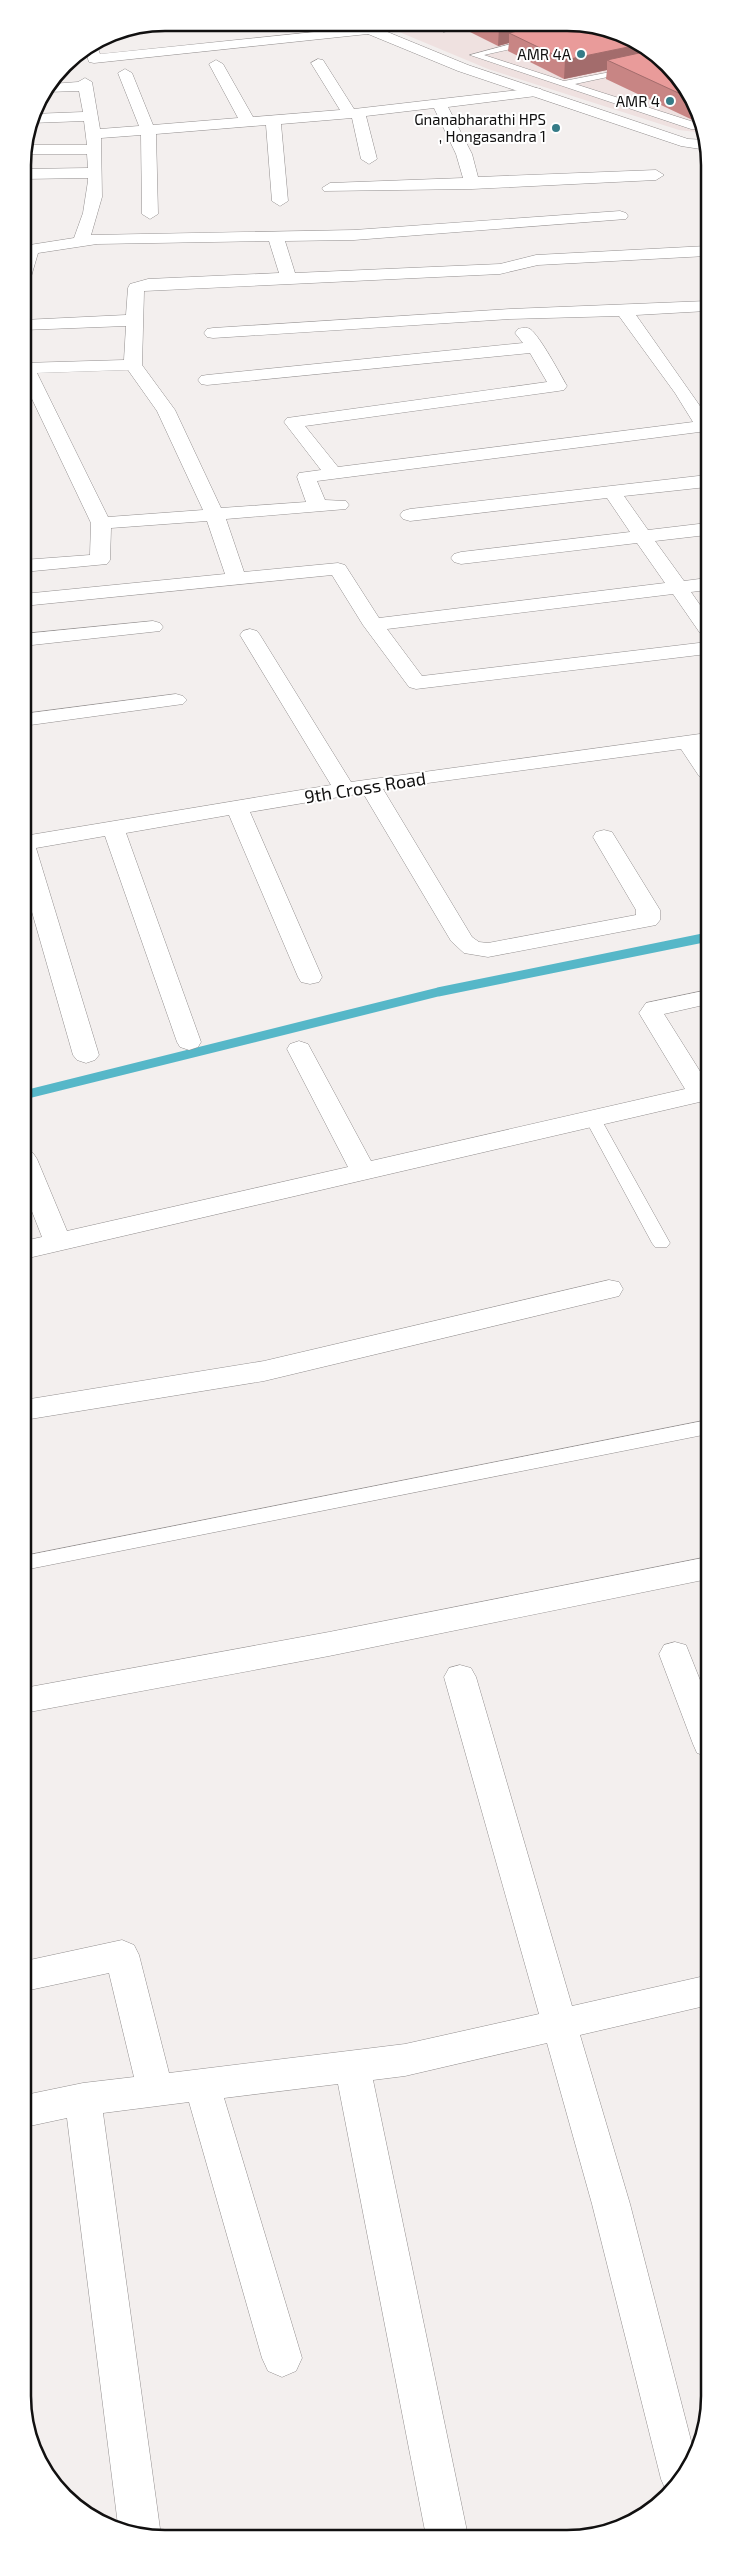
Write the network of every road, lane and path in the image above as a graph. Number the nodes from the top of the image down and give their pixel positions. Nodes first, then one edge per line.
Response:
1 (362, 31) edge
2 (374, 31) edge
3 (540, 40) edge
4 (93, 53) edge
5 (318, 63) dead end
6 (216, 64) dead end
7 (636, 68) edge
8 (125, 73) dead end
9 (564, 84) junction
10 (57, 87) edge
11 (536, 92) junction
12 (440, 105) junction
13 (354, 113) junction
14 (90, 116) junction
15 (40, 119) edge
16 (273, 120) junction
17 (248, 122) junction
18 (695, 127) edge
19 (148, 130) junction
20 (93, 142) junction
21 (699, 144) edge
22 (32, 149) edge
23 (369, 159) dead end
24 (94, 173) junction
25 (32, 174) edge
26 (656, 175) dead end
27 (472, 184) junction
28 (330, 188) dead end
29 (280, 201) dead end
30 (150, 214) dead end
31 (620, 216) dead end
32 (275, 236) junction
33 (81, 242) junction
34 (32, 249) edge
35 (701, 251) edge
36 (289, 280) junction
37 (701, 306) edge
38 (624, 311) junction
39 (510, 314) junction
40 (136, 320) junction
41 (32, 324) edge
42 (214, 333) dead end
43 (535, 348) junction
44 (133, 365) junction
45 (32, 368) edge
46 (207, 380) dead end
47 (32, 384) edge
48 (701, 420) edge
49 (701, 427) edge
50 (334, 474) junction
51 (701, 482) edge
52 (610, 491) junction
53 (339, 505) dead end
54 (318, 507) junction
55 (215, 515) junction
56 (410, 515) dead end
57 (101, 523) junction
58 (701, 531) edge
59 (640, 537) junction
60 (460, 558) dead end
61 (32, 565) edge
62 (236, 579) junction
63 (701, 585) edge
64 (679, 588) junction
65 (32, 599) edge
66 (701, 620) edge
67 (373, 625) junction
68 (153, 627) dead end
69 (250, 634) dead end
70 (32, 639) edge
71 (701, 649) edge
72 (176, 700) dead end
73 (32, 719) edge
74 (697, 740) edge
75 (370, 786) junction
76 (345, 790) junction
77 (237, 808) junction
78 (113, 828) junction
79 (604, 837) dead end
80 (32, 844) edge
81 (32, 871) edge
82 (310, 976) dead end
83 (701, 998) edge
84 (189, 1042) dead end
85 (299, 1049) dead end
86 (86, 1055) dead end
87 (701, 1087) edge
88 (701, 1094) edge
89 (593, 1119) junction
90 (363, 1171) junction
91 (32, 1177) edge
92 (58, 1242) junction
93 (661, 1243) dead end
94 (32, 1248) edge
95 (610, 1289) dead end
96 (31, 1409) edge
97 (700, 1429) edge
98 (31, 1562) edge
99 (700, 1570) edge
100 (675, 1654) dead end
101 (460, 1677) dead end
102 (31, 1701) edge
103 (700, 1723) edge
104 (31, 1975) edge
105 (700, 1992) edge
106 (560, 2024) junction
107 (352, 2066) junction
108 (202, 2084) junction
109 (155, 2090) junction
110 (83, 2099) junction
111 (31, 2110) edge
112 (282, 2358) dead end
113 (679, 2469) edge
114 (138, 2527) edge
115 (446, 2530) edge

1 - 4 street
2 - 11 street
3 - 9 lane
5 - 13 street
6 - 17 street
7 - 9 lane
8 - 19 street
9 - 18 lane
10 - 14 street
11 - 12 street
11 - 21 street
12 - 13 street
12 - 27 street
13 - 16 street
13 - 23 street
14 - 15 street
14 - 20 street
16 - 17 street
16 - 29 street
17 - 19 street
19 - 20 street
19 - 30 street
20 - 22 street
20 - 24 street
24 - 25 street
24 - 33 street
26 - 27 street
27 - 28 street
31 - 32 street
32 - 33 street
32 - 36 street
33 - 34 street
35 - 36 street
36 - 40 street
37 - 38 street
38 - 39 street
38 - 48 street
39 - 42 street
39 - 43 street
40 - 41 street
40 - 44 street
43 - 46 street
43 - 50 street
44 - 45 street
44 - 55 street
47 - 57 street
49 - 50 street
50 - 54 street
51 - 52 street
52 - 56 street
52 - 59 street
53 - 54 street
54 - 55 street
55 - 57 street
55 - 62 street
57 - 61 street
58 - 59 street
59 - 60 street
59 - 64 street
62 - 65 street
62 - 67 street
63 - 64 street
64 - 66 street
64 - 67 street
67 - 71 street
68 - 70 street
69 - 76 street
72 - 73 street
74 - 75 street, 9th Cross Road
75 - 76 street, 9th Cross Road
75 - 79 street
76 - 77 street, 9th Cross Road
77 - 78 street, 9th Cross Road
77 - 82 street
78 - 80 street, 9th Cross Road
78 - 84 street
81 - 86 street
83 - 87 street
85 - 90 street
88 - 89 street
89 - 90 street
89 - 93 lane
90 - 92 street
91 - 92 street
92 - 94 street
95 - 96 street
97 - 98 lane
99 - 102 street
100 - 103 street
101 - 106 street
104 - 109 street
105 - 106 street
106 - 107 street
106 - 113 street
107 - 108 street
107 - 115 street
108 - 109 street
108 - 112 street
109 - 110 street
110 - 111 street
110 - 114 street

